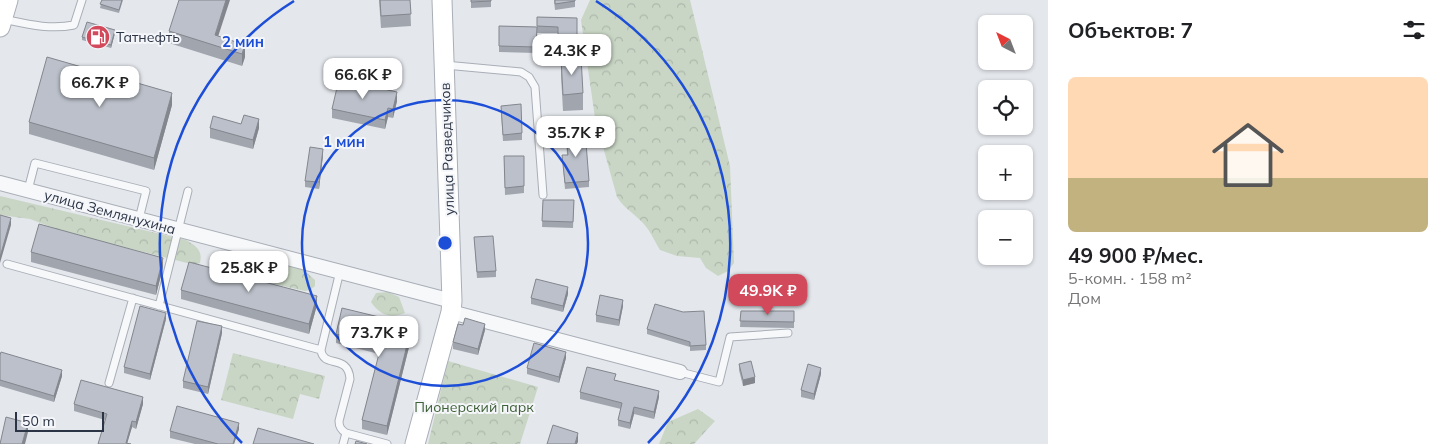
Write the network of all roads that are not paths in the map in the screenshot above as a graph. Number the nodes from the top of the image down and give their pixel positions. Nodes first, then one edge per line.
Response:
1 (8, 0) edge
2 (82, 0) edge
3 (442, 0) edge
4 (1, 23) edge
5 (444, 65) junction
6 (0, 183) edge
7 (28, 190) junction
8 (188, 190) dead end
9 (543, 195) dead end
10 (139, 219) junction
11 (178, 230) junction
12 (7, 264) dead end
13 (340, 271) junction
14 (133, 298) junction
15 (159, 306) junction
16 (451, 306) junction
17 (788, 333) dead end
18 (321, 350) junction
19 (680, 372) joint
20 (109, 384) dead end
21 (346, 433) junction
22 (343, 444) edge
23 (387, 444) edge
24 (415, 444) edge

1 - 4 street
2 - 4 lane
3 - 5 street, улица Разведчиков
5 - 9 lane
5 - 16 street, улица Разведчиков
6 - 7 street, улица Землянухина
7 - 10 street, улица Землянухина
7 - 10 lane
8 - 11 lane
10 - 11 street, улица Землянухина
11 - 13 street, улица Землянухина
11 - 15 lane
12 - 14 lane
13 - 16 street, улица Землянухина
13 - 18 lane
14 - 15 lane
14 - 20 lane
15 - 18 lane
16 - 19 street, улица Землянухина
16 - 24 street, улица Разведчиков
17 - 19 lane
18 - 21 lane
21 - 22 lane
21 - 23 lane

